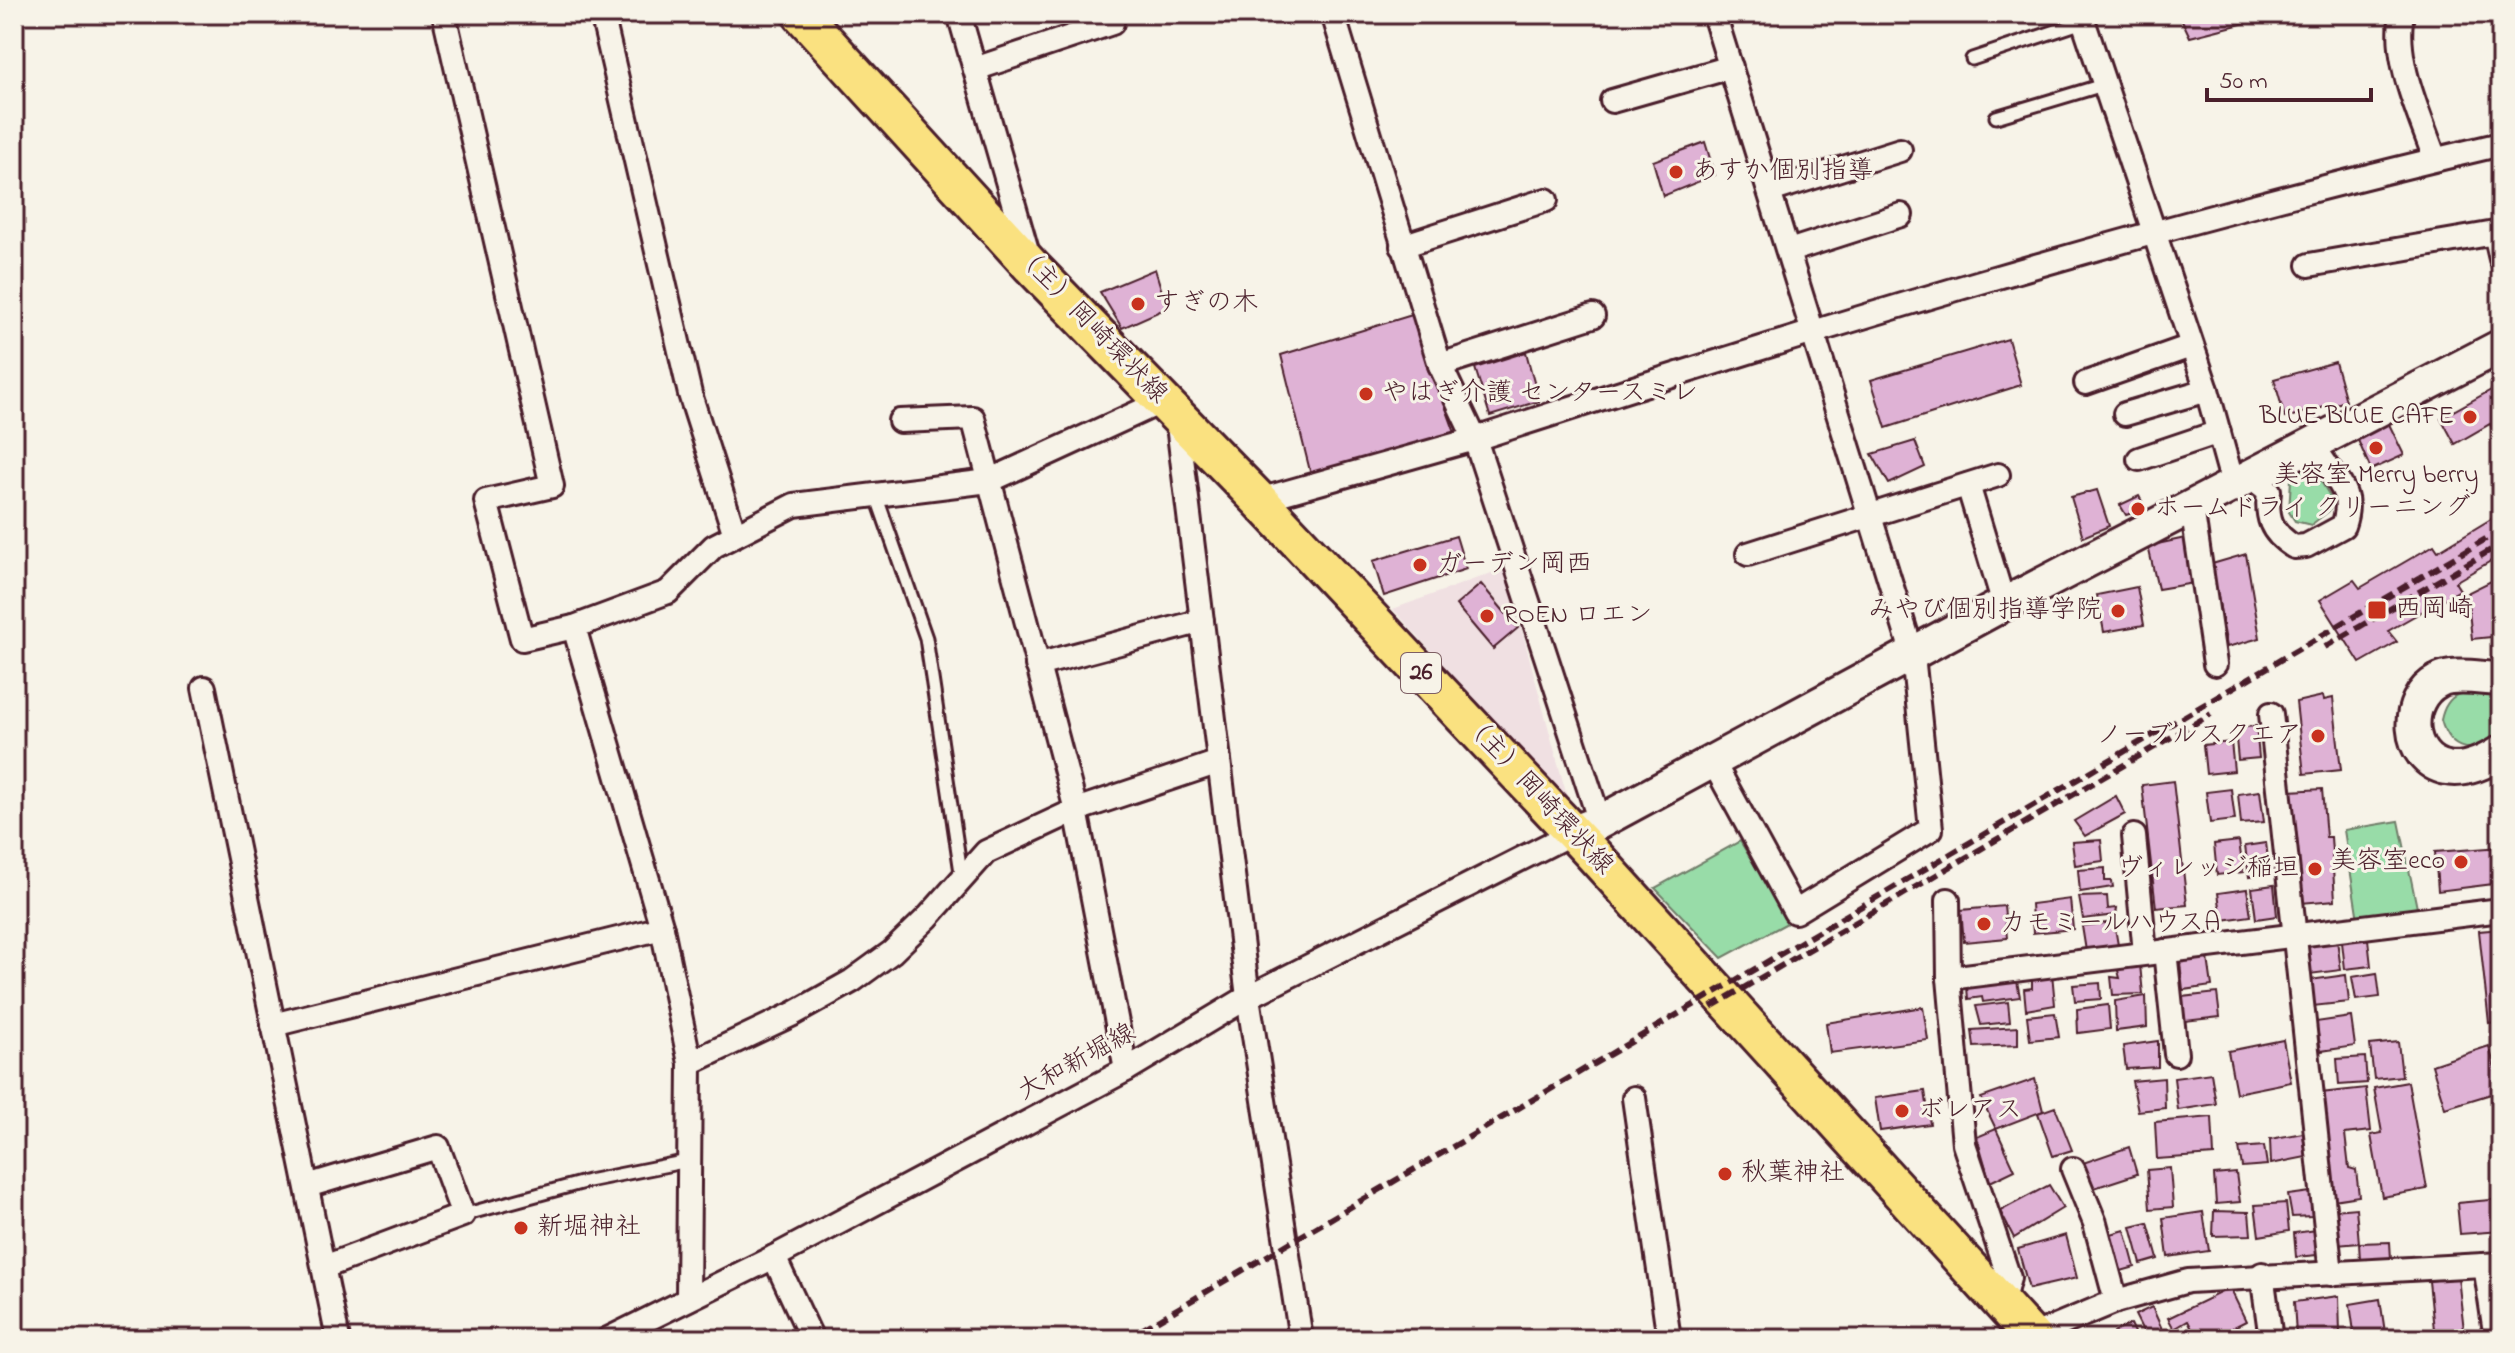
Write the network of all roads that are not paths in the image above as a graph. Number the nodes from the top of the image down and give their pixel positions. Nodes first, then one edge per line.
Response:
1 (444, 14) edge
2 (602, 14) edge
3 (801, 14) edge
4 (961, 14) edge
5 (1333, 14) edge
6 (1714, 14) edge
7 (2402, 14) edge
8 (2082, 18) edge
9 (1112, 23) dead end
10 (1972, 59) dead end
11 (1731, 67) junction
12 (975, 69) junction
13 (2103, 85) junction
14 (1612, 101) dead end
15 (1996, 117) dead end
16 (2501, 144) edge
17 (1900, 150) dead end
18 (2435, 159) junction
19 (1770, 191) junction
20 (1546, 200) dead end
21 (1901, 215) dead end
22 (2154, 231) junction
23 (1402, 246) junction
24 (1789, 251) junction
25 (2501, 259) edge
26 (2309, 265) dead end
27 (1031, 266) junction
28 (1593, 316) dead end
29 (1814, 329) junction
30 (2191, 346) junction
31 (2501, 349) edge
32 (1440, 365) junction
33 (2086, 383) dead end
34 (2207, 390) junction
35 (1170, 408) junction
36 (2125, 414) dead end
37 (900, 421) dead end
38 (2219, 432) junction
39 (1475, 439) junction
40 (2314, 445) junction
41 (2139, 459) dead end
42 (1998, 475) dead end
43 (2241, 480) junction
44 (989, 481) junction
45 (1968, 485) junction
46 (876, 495) junction
47 (1259, 500) junction
48 (2192, 507) junction
49 (1868, 515) junction
50 (735, 535) junction
51 (1748, 554) dead end
52 (2004, 604) junction
53 (1202, 621) junction
54 (574, 627) junction
55 (1913, 655) junction
56 (2215, 664) dead end
57 (1037, 665) junction
58 (2501, 679) edge
59 (204, 688) dead end
60 (2271, 714) dead end
61 (2501, 752) edge
62 (1712, 760) junction
63 (1219, 762) junction
64 (1076, 810) junction
65 (1586, 827) junction
66 (2134, 836) dead end
67 (962, 879) junction
68 (1948, 900) dead end
69 (2501, 910) edge
70 (662, 928) junction
71 (2293, 934) junction
72 (2155, 952) junction
73 (1949, 978) junction
74 (1248, 997) junction
75 (273, 1025) junction
76 (2176, 1054) dead end
77 (690, 1063) junction
78 (1126, 1070) junction
79 (1634, 1098) dead end
80 (688, 1161) junction
81 (2073, 1169) dead end
82 (307, 1186) junction
83 (463, 1215) junction
84 (774, 1257) junction
85 (2493, 1265) edge
86 (324, 1267) junction
87 (2262, 1274) junction
88 (2331, 1274) junction
89 (688, 1299) junction
90 (2116, 1301) junction
91 (2002, 1303) junction
92 (2033, 1338) edge
93 (338, 1339) edge
94 (608, 1339) edge
95 (812, 1339) edge
96 (1301, 1339) edge
97 (1669, 1339) edge
98 (2271, 1339) edge
99 (2496, 1339) edge

1 - 54 street
2 - 50 street
3 - 27 main road, （主）岡崎環状線 / 26
4 - 12 street
5 - 23 street
6 - 11 street
7 - 18 street
8 - 10 lane
8 - 13 street
9 - 12 street
11 - 14 street
11 - 19 street
12 - 27 street
13 - 15 lane
13 - 22 street
16 - 18 street
17 - 19 street
18 - 22 street
19 - 24 street
20 - 23 street
21 - 24 street
22 - 29 street
22 - 30 street
23 - 32 street
24 - 29 street
25 - 26 street
27 - 35 main road, （主）岡崎環状線 / 26
28 - 32 street
29 - 39 street
29 - 49 street
30 - 33 street
30 - 34 street
31 - 40 street
32 - 39 street
34 - 36 street
34 - 38 street
35 - 44 street
35 - 47 main road, （主）岡崎環状線 / 26
35 - 53 street
37 - 44 street
38 - 41 street
38 - 43 street
39 - 47 street
39 - 65 street
40 - 43 street
40 - 43 street
42 - 45 street
43 - 48 street
44 - 46 street
44 - 57 street
45 - 49 street
45 - 52 street
46 - 50 street
46 - 67 lane
47 - 65 main road, （主）岡崎環状線 / 26
48 - 52 street
48 - 56 street
49 - 51 street
49 - 55 street
50 - 54 street
52 - 55 street
53 - 57 street
53 - 63 street
54 - 70 street
55 - 62 street
55 - 62 street
57 - 64 street
58 - 61 street
59 - 75 street
60 - 71 street
62 - 65 street
63 - 64 street
63 - 74 street
64 - 67 street
64 - 78 street
65 - 74 street, 大和新堀線
65 - 91 main road, （主）岡崎環状線 / 26
66 - 72 street
67 - 77 street
68 - 73 street
69 - 71 street
70 - 75 street
70 - 77 street
71 - 72 street
71 - 88 street
72 - 73 street
72 - 76 street
73 - 91 street
74 - 78 street, 大和新堀線
74 - 96 street
75 - 82 street
77 - 80 street
78 - 84 street, 大和新堀線
79 - 97 street
80 - 83 lane
80 - 89 street
81 - 90 street
82 - 83 street
82 - 86 street
83 - 86 street
84 - 89 street, 大和新堀線
84 - 95 street
85 - 88 street
85 - 99 street
86 - 93 street
87 - 88 street
87 - 90 street
87 - 98 street
89 - 94 street, 大和新堀線
90 - 92 street
91 - 92 main road, （主）岡崎環状線 / 26

